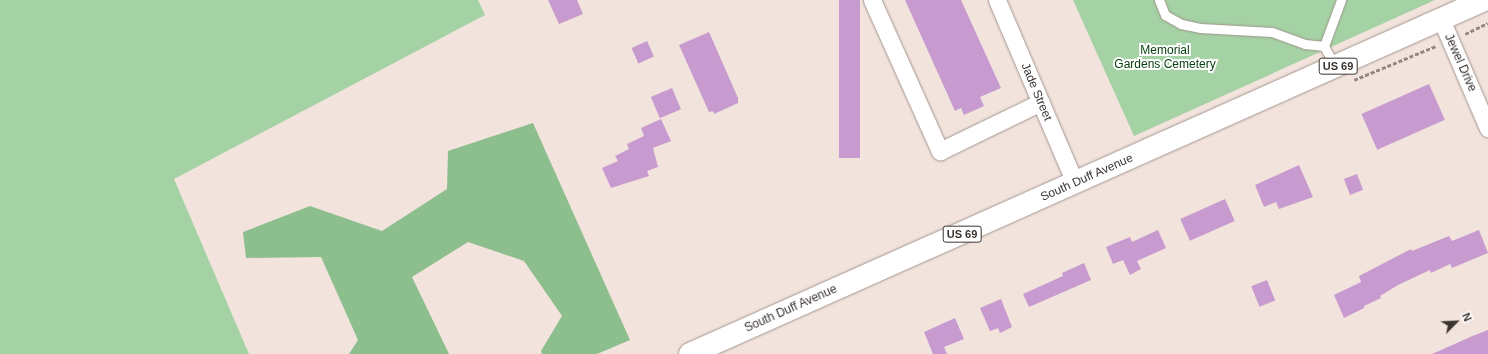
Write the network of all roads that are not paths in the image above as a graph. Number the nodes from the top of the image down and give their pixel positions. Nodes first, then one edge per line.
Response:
1 (872, 0) edge
2 (998, 0) edge
3 (1159, 0) edge
4 (1341, 0) edge
5 (1484, 0) edge
6 (1441, 19) junction
7 (1324, 46) junction
8 (1335, 67) junction
9 (1041, 102) junction
10 (1488, 128) edge
11 (1075, 183) junction
12 (690, 354) edge

1 - 9 street
2 - 9 street, Jade Street
3 - 7 lane
4 - 7 lane
5 - 6 main road, South Duff Avenue / US 69
6 - 8 main road, South Duff Avenue / US 69
6 - 10 street, Jewel Drive
7 - 8 lane
8 - 11 main road, South Duff Avenue / US 69
9 - 11 street, Jade Street
11 - 12 main road, South Duff Avenue / US 69

